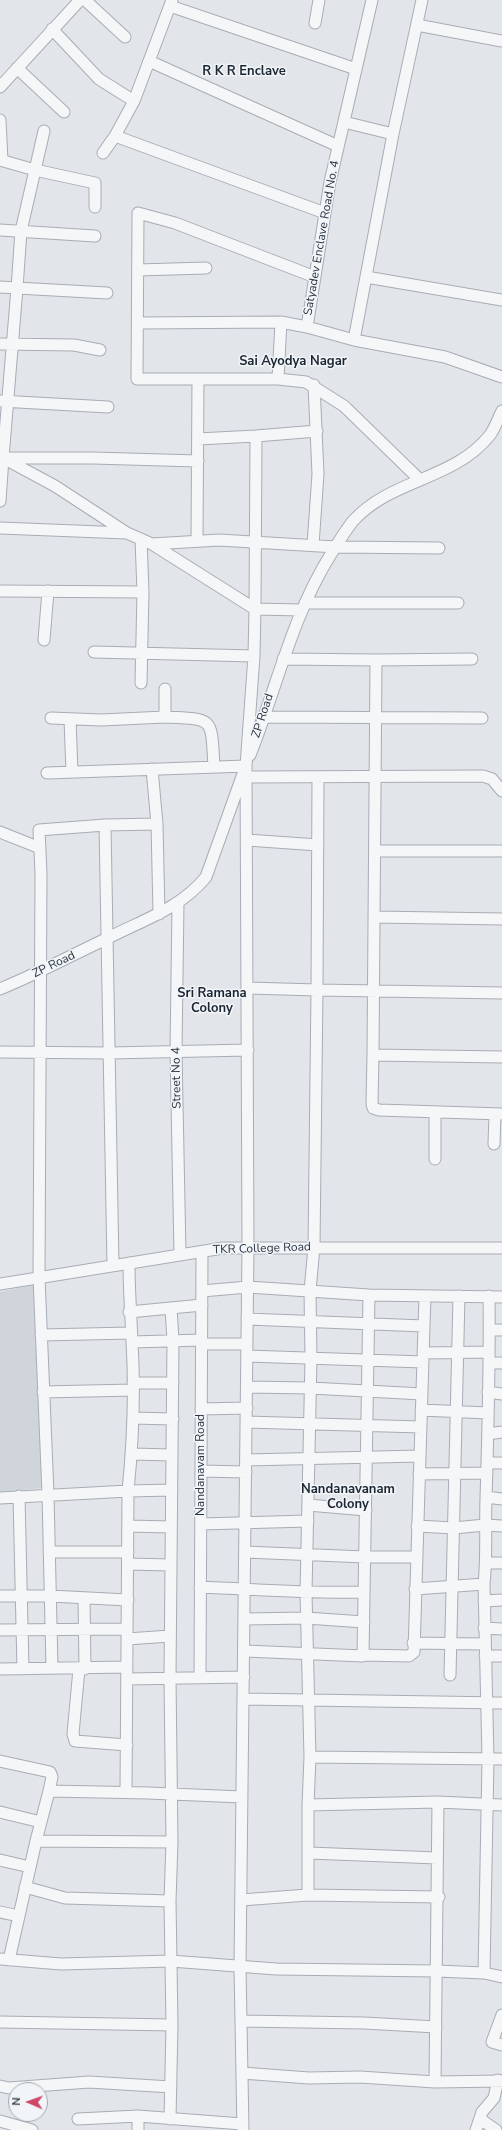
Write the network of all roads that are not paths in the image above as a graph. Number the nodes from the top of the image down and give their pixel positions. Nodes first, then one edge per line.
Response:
1 (80, 0) edge
2 (85, 0) edge
3 (319, 0) edge
4 (372, 0) edge
5 (422, 0) edge
6 (171, 3) edge
7 (315, 23) dead end
8 (417, 25) junction
9 (52, 29) junction
10 (125, 38) dead end
11 (502, 40) edge
12 (149, 61) junction
13 (17, 68) junction
14 (356, 69) junction
15 (0, 87) edge
16 (134, 101) junction
17 (64, 112) dead end
18 (0, 120) edge
19 (344, 122) junction
20 (44, 131) dead end
21 (393, 134) junction
22 (115, 136) junction
23 (338, 146) junction
24 (103, 153) dead end
25 (1, 160) edge
26 (35, 170) junction
27 (96, 207) dead end
28 (325, 213) junction
29 (0, 230) edge
30 (21, 231) junction
31 (95, 236) dead end
32 (206, 268) dead end
33 (138, 270) junction
34 (315, 277) junction
35 (366, 277) junction
36 (0, 287) edge
37 (17, 288) junction
38 (107, 293) dead end
39 (502, 300) edge
40 (281, 322) junction
41 (138, 323) junction
42 (307, 327) junction
43 (354, 340) junction
44 (0, 344) edge
45 (12, 345) junction
46 (100, 350) dead end
47 (502, 377) edge
48 (198, 379) junction
49 (278, 379) junction
50 (314, 385) junction
51 (4, 401) edge
52 (108, 407) dead end
53 (502, 411) edge
54 (318, 431) junction
55 (256, 436) junction
56 (198, 439) junction
57 (2, 458) edge
58 (198, 460) junction
59 (420, 480) junction
60 (0, 501) edge
61 (0, 528) edge
62 (127, 533) junction
63 (141, 540) junction
64 (197, 540) junction
65 (256, 542) junction
66 (152, 544) junction
67 (313, 545) junction
68 (336, 547) junction
69 (439, 548) dead end
70 (0, 591) edge
71 (48, 591) junction
72 (144, 592) junction
73 (458, 603) dead end
74 (303, 607) junction
75 (255, 609) junction
76 (44, 640) dead end
77 (94, 652) dead end
78 (141, 654) junction
79 (254, 656) junction
80 (283, 659) junction
81 (472, 659) dead end
82 (376, 660) junction
83 (141, 683) dead end
84 (165, 689) dead end
85 (165, 717) junction
86 (264, 717) junction
87 (51, 718) dead end
88 (482, 718) dead end
89 (70, 719) junction
90 (376, 719) junction
91 (246, 766) junction
92 (214, 767) junction
93 (152, 769) junction
94 (72, 772) junction
95 (48, 773) dead end
96 (318, 777) junction
97 (375, 777) junction
98 (247, 778) junction
99 (502, 790) edge
100 (156, 824) junction
101 (105, 825) junction
102 (0, 832) edge
103 (247, 840) junction
104 (318, 845) junction
105 (40, 848) junction
106 (375, 850) junction
107 (502, 851) edge
108 (178, 903) junction
109 (159, 914) junction
110 (375, 917) junction
111 (502, 919) edge
112 (108, 938) junction
113 (39, 973) junction
114 (248, 988) junction
115 (0, 990) edge
116 (317, 990) junction
117 (374, 991) junction
118 (502, 993) edge
119 (248, 1050) junction
120 (0, 1052) edge
121 (176, 1052) junction
122 (41, 1053) junction
123 (110, 1054) junction
124 (374, 1055) junction
125 (502, 1057) edge
126 (435, 1112) junction
127 (498, 1114) edge
128 (494, 1144) dead end
129 (435, 1159) dead end
130 (248, 1247) junction
131 (314, 1247) junction
132 (502, 1248) edge
133 (202, 1252) junction
134 (180, 1254) junction
135 (130, 1263) junction
136 (113, 1265) junction
137 (39, 1277) junction
138 (0, 1284) edge
139 (248, 1287) junction
140 (202, 1291) junction
141 (310, 1291) junction
142 (370, 1295) junction
143 (425, 1296) junction
144 (459, 1296) junction
145 (489, 1296) junction
146 (502, 1297) edge
147 (202, 1305) junction
148 (171, 1308) junction
149 (129, 1312) junction
150 (247, 1319) junction
151 (310, 1323) junction
152 (368, 1325) junction
153 (424, 1326) junction
154 (490, 1330) junction
155 (502, 1330) edge
156 (41, 1335) junction
157 (132, 1337) junction
158 (174, 1340) junction
159 (202, 1342) junction
160 (247, 1344) junction
161 (458, 1353) junction
162 (247, 1356) junction
163 (423, 1357) junction
164 (489, 1357) junction
165 (311, 1358) junction
166 (368, 1360) junction
167 (502, 1363) edge
168 (173, 1383) junction
169 (133, 1386) junction
170 (247, 1387) junction
171 (311, 1388) junction
172 (367, 1390) junction
173 (43, 1392) junction
174 (488, 1392) junction
175 (422, 1394) junction
176 (502, 1394) edge
177 (247, 1408) junction
178 (202, 1409) junction
179 (422, 1410) junction
180 (456, 1411) junction
181 (488, 1413) junction
182 (133, 1418) junction
183 (173, 1419) junction
184 (246, 1422) junction
185 (309, 1424) junction
186 (366, 1426) junction
187 (421, 1427) junction
188 (502, 1432) edge
189 (488, 1434) junction
190 (132, 1454) junction
191 (172, 1455) junction
192 (420, 1456) junction
193 (365, 1457) junction
194 (246, 1460) junction
195 (308, 1460) junction
196 (502, 1463) edge
197 (488, 1468) junction
198 (201, 1471) junction
199 (246, 1472) junction
200 (455, 1472) junction
201 (419, 1474) junction
202 (172, 1490) junction
203 (128, 1491) junction
204 (48, 1494) junction
205 (19, 1496) junction
206 (0, 1498) edge
207 (486, 1498) junction
208 (502, 1499) edge
209 (308, 1505) junction
210 (366, 1510) junction
211 (308, 1521) junction
212 (246, 1523) junction
213 (201, 1524) junction
214 (485, 1525) junction
215 (128, 1526) junction
216 (417, 1526) junction
217 (502, 1526) edge
218 (172, 1527) junction
219 (454, 1528) junction
220 (49, 1552) junction
221 (128, 1552) junction
222 (245, 1552) junction
223 (307, 1556) junction
224 (364, 1557) junction
225 (416, 1557) junction
226 (486, 1563) junction
227 (502, 1563) edge
228 (128, 1564) junction
229 (171, 1565) junction
230 (484, 1584) junction
231 (452, 1586) junction
232 (200, 1587) junction
233 (245, 1588) junction
234 (415, 1589) junction
235 (363, 1592) junction
236 (306, 1593) junction
237 (0, 1596) edge
238 (21, 1596) junction
239 (50, 1596) junction
240 (84, 1598) junction
241 (128, 1600) junction
242 (502, 1600) edge
243 (484, 1601) junction
244 (306, 1618) junction
245 (245, 1619) junction
246 (364, 1622) junction
247 (484, 1628) junction
248 (502, 1629) edge
249 (0, 1630) edge
250 (84, 1630) junction
251 (22, 1631) junction
252 (51, 1631) junction
253 (127, 1634) junction
254 (170, 1636) junction
255 (413, 1643) junction
256 (451, 1643) junction
257 (484, 1644) junction
258 (244, 1651) junction
259 (307, 1654) junction
260 (363, 1655) junction
261 (486, 1656) junction
262 (502, 1656) edge
263 (127, 1667) junction
264 (52, 1668) junction
265 (0, 1669) edge
266 (23, 1669) junction
267 (82, 1669) junction
268 (450, 1675) dead end
269 (244, 1677) junction
270 (170, 1678) junction
271 (200, 1678) junction
272 (127, 1679) junction
273 (244, 1699) junction
274 (308, 1700) junction
275 (486, 1703) junction
276 (502, 1704) edge
277 (127, 1745) junction
278 (310, 1757) junction
279 (488, 1759) junction
280 (502, 1759) edge
281 (0, 1761) edge
282 (49, 1791) junction
283 (126, 1792) junction
284 (171, 1795) junction
285 (242, 1797) junction
286 (438, 1802) junction
287 (308, 1805) junction
288 (486, 1805) junction
289 (502, 1805) edge
290 (0, 1812) edge
291 (42, 1822) junction
292 (36, 1840) junction
293 (172, 1842) junction
294 (309, 1853) junction
295 (438, 1858) junction
296 (0, 1860) edge
297 (30, 1868) junction
298 (25, 1888) junction
299 (308, 1895) junction
300 (439, 1897) junction
301 (241, 1900) junction
302 (170, 1901) junction
303 (0, 1912) edge
304 (19, 1916) junction
305 (5, 1959) edge
306 (171, 1961) junction
307 (240, 1967) junction
308 (437, 1971) junction
309 (484, 1973) junction
310 (502, 1977) edge
311 (502, 2015) edge
312 (241, 2021) junction
313 (0, 2022) edge
314 (172, 2025) junction
315 (436, 2027) junction
316 (502, 2045) edge
317 (242, 2073) junction
318 (500, 2081) edge
319 (435, 2082) junction
320 (0, 2086) edge
321 (171, 2087) junction
322 (498, 2099) edge
323 (138, 2116) junction
324 (78, 2119) dead end
325 (170, 2119) junction
326 (480, 2119) junction
327 (0, 2120) edge
328 (189, 2125) edge
329 (243, 2127) edge
330 (32, 2130) edge
331 (138, 2130) edge
332 (476, 2130) edge
333 (496, 2130) edge

1 - 9 street
2 - 10 street
3 - 7 street
4 - 14 street, Satyadev Enclave Road No. 4
5 - 8 street
6 - 12 street
6 - 14 street
8 - 11 street
8 - 21 street
9 - 13 street
9 - 16 street
12 - 16 street
12 - 23 street
13 - 15 street
13 - 17 street
14 - 19 street, Satyadev Enclave Road No. 4
16 - 22 street
18 - 25 street
19 - 21 street
19 - 23 street, Satyadev Enclave Road No. 4
20 - 26 street
21 - 35 street
22 - 24 street
22 - 28 street
23 - 28 street, Satyadev Enclave Road No. 4
25 - 26 street
26 - 27 street
26 - 30 street
28 - 34 street, Satyadev Enclave Road No. 4
29 - 30 street
30 - 31 street
30 - 37 street
32 - 33 street
33 - 34 street
33 - 41 street
34 - 42 street, Satyadev Enclave Road No. 4
35 - 39 street
35 - 43 street
36 - 37 street
37 - 38 street
37 - 45 street
40 - 41 street
40 - 42 street
40 - 49 street
41 - 48 street
42 - 43 street, Satyadev Enclave Road No. 4
43 - 47 street, Satyadev Enclave Road No. 4
44 - 45 street
45 - 46 street
45 - 51 street
48 - 49 street
48 - 56 street
49 - 50 street
50 - 54 street
50 - 59 street
51 - 52 street
51 - 57 street
53 - 59 street, ZP Road
54 - 55 street
54 - 67 street
55 - 56 street
55 - 65 street
56 - 58 street
57 - 58 street
57 - 60 street
57 - 62 street
58 - 64 street
59 - 68 street, ZP Road
61 - 62 street
62 - 63 street
63 - 66 street
63 - 72 street
64 - 65 street
64 - 66 street
65 - 67 street
65 - 75 street
66 - 75 street
67 - 68 street
68 - 69 street
68 - 74 street, ZP Road
70 - 71 street
71 - 72 street
71 - 76 street
72 - 78 street
73 - 74 street
74 - 75 street
74 - 80 street, ZP Road
75 - 79 street
77 - 78 street
78 - 79 street
78 - 83 street
79 - 91 street
80 - 82 street
80 - 86 street, ZP Road
81 - 82 street
82 - 90 street
84 - 85 street
85 - 89 street
85 - 92 street
86 - 90 street
86 - 91 street, ZP Road
87 - 89 street
88 - 90 street
89 - 94 street
90 - 97 street
91 - 92 street
91 - 98 street
91 - 108 street, ZP Road
92 - 93 street
93 - 94 street
93 - 100 street
94 - 95 street
96 - 97 street
96 - 98 street
96 - 104 street
97 - 99 street
97 - 106 street
98 - 103 street
100 - 101 street
100 - 109 street
101 - 105 street
101 - 112 street
102 - 105 street
103 - 104 street
103 - 114 street
104 - 116 street
105 - 113 street
106 - 107 street
106 - 110 street
108 - 109 street, ZP Road
108 - 121 street, Street No 4
109 - 112 street, ZP Road
110 - 111 street
110 - 117 street
112 - 113 street, ZP Road
112 - 123 street
113 - 115 street, ZP Road
113 - 122 street
114 - 116 street
114 - 119 street
116 - 117 street
116 - 131 street
117 - 118 street
117 - 124 street
119 - 121 street
119 - 130 street
120 - 122 street
121 - 123 street
121 - 134 street, Street No 4
122 - 123 street
122 - 137 street
123 - 136 street
124 - 125 street
124 - 126 street
126 - 127 street
126 - 129 street
127 - 128 street
130 - 131 street, TKR College Road
130 - 133 street, TKR College Road
130 - 139 street
131 - 132 street, TKR College Road
131 - 141 street
133 - 134 street, TKR College Road
133 - 140 street, Nandanavam Road
134 - 135 street, TKR College Road
135 - 136 street, TKR College Road
135 - 149 street
136 - 137 street, TKR College Road
137 - 138 street, TKR College Road
137 - 156 street
139 - 140 street
139 - 141 street
139 - 150 street
140 - 147 street, Nandanavam Road
141 - 142 street
141 - 151 street
142 - 143 street
142 - 152 street
143 - 144 street
143 - 153 street
144 - 145 street
144 - 161 street
145 - 146 street
145 - 154 street
147 - 148 street
147 - 159 street, Nandanavam Road
148 - 149 street
148 - 158 street
149 - 157 street
150 - 151 street
150 - 160 street
151 - 152 street
151 - 165 street
152 - 153 street
152 - 166 street
153 - 163 street
154 - 155 street
154 - 164 street
156 - 157 street
156 - 173 street
157 - 158 street
157 - 169 street
158 - 159 street
158 - 168 street
159 - 160 street
159 - 178 street, Nandanavam Road
160 - 162 street
161 - 163 street
161 - 164 street
161 - 180 street
162 - 165 street
162 - 170 street
163 - 166 street
163 - 175 street
164 - 167 street
164 - 174 street
165 - 166 street
165 - 171 street
166 - 172 street
168 - 169 street
168 - 183 street
169 - 173 street
169 - 182 street
170 - 171 street
170 - 177 street
171 - 172 street
171 - 185 street
172 - 175 street
172 - 186 street
173 - 204 street
174 - 176 street
174 - 181 street
175 - 179 street
177 - 178 street
177 - 184 street
178 - 198 street, Nandanavam Road
179 - 180 street
179 - 187 street
180 - 181 street
180 - 200 street
181 - 189 street
182 - 183 street
182 - 190 street
183 - 191 street
184 - 185 street
184 - 194 street
185 - 186 street
185 - 195 street
186 - 187 street
186 - 193 street
187 - 192 street
188 - 189 street
189 - 197 street
190 - 191 street
190 - 203 street
191 - 202 street
192 - 193 street
192 - 201 street
193 - 195 street
193 - 210 street
194 - 195 street
194 - 199 street
195 - 209 street
196 - 197 street
197 - 200 street
197 - 207 street
198 - 199 street
198 - 213 street, Nandanavam Road
199 - 212 street
200 - 201 street
200 - 219 street
201 - 216 street
202 - 203 street
202 - 218 street
203 - 204 street
203 - 215 street
204 - 205 street
204 - 220 street
205 - 206 street
205 - 238 street
207 - 208 street
207 - 214 street
209 - 210 street
209 - 211 street
210 - 224 street
211 - 212 street
211 - 223 street
212 - 213 street
212 - 222 street
213 - 232 street, Nandanavam Road
214 - 217 street
214 - 219 street
214 - 226 street
215 - 218 street
215 - 221 street
216 - 219 street
216 - 225 street
218 - 229 street
219 - 231 street
220 - 221 street
220 - 239 street
221 - 228 street
222 - 223 street
222 - 233 street
223 - 224 street
223 - 236 street
224 - 225 street
224 - 235 street
225 - 234 street
226 - 227 street
226 - 230 street
228 - 229 street
228 - 241 street
229 - 254 street
230 - 231 street
230 - 243 street
231 - 234 street
231 - 256 street
232 - 233 street
232 - 271 street, Nandanavam Road
233 - 236 street
233 - 245 street
234 - 255 street
235 - 236 street
235 - 246 street
236 - 244 street
237 - 238 street
238 - 239 street
238 - 251 street
239 - 240 street
239 - 252 street
240 - 241 street
240 - 250 street
241 - 253 street
242 - 243 street
243 - 247 street
244 - 245 street
244 - 246 street
244 - 259 street
245 - 258 street
246 - 260 street
247 - 248 street
247 - 257 street
249 - 251 street
250 - 252 street
250 - 253 street
250 - 267 street
251 - 252 street
251 - 266 street
252 - 264 street
253 - 254 street
253 - 263 street
254 - 270 street
255 - 256 street
255 - 260 street
256 - 257 street
256 - 268 street
257 - 261 street
258 - 259 street
258 - 269 street
259 - 260 street
259 - 274 street
261 - 262 street
261 - 275 street
263 - 267 street
263 - 272 street
264 - 266 street
264 - 267 street
265 - 266 street
267 - 277 street
269 - 271 street
269 - 273 street
270 - 271 street
270 - 272 street
270 - 284 street
272 - 277 street
273 - 274 street
273 - 285 street
274 - 275 street
274 - 278 street
275 - 276 street
275 - 279 street
277 - 283 street
278 - 279 street
278 - 287 street
279 - 280 street
279 - 288 street
281 - 282 street
282 - 283 street
282 - 291 street
283 - 284 street
284 - 285 street
284 - 293 street
285 - 301 street
286 - 287 street
286 - 288 street
286 - 295 street
287 - 294 street
288 - 289 street
288 - 309 street
290 - 291 street
291 - 292 street
292 - 293 street
292 - 297 street
293 - 302 street
294 - 295 street
294 - 299 street
295 - 300 street
296 - 297 street
297 - 298 street
298 - 302 street
298 - 304 street
299 - 300 street
299 - 301 street
300 - 308 street
301 - 307 street
302 - 306 street
303 - 304 street
304 - 305 street
305 - 306 street
306 - 307 street
306 - 314 street
307 - 308 street
307 - 312 street
308 - 309 street
308 - 315 street
309 - 310 street
311 - 316 street
312 - 315 street
312 - 317 street
313 - 314 street
314 - 321 street
315 - 319 street
317 - 319 street
317 - 329 street
318 - 319 street
318 - 322 street
320 - 321 street
321 - 325 street
322 - 326 street
323 - 324 street
323 - 325 street
323 - 331 street
325 - 328 street
326 - 332 street
326 - 333 street
327 - 330 street
328 - 329 street

